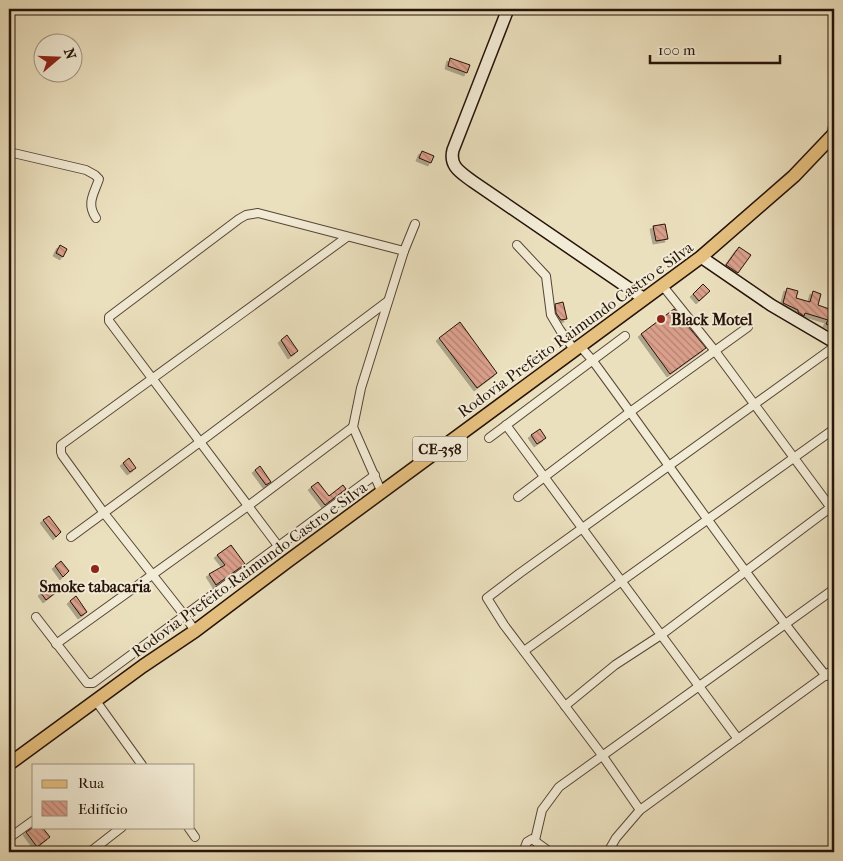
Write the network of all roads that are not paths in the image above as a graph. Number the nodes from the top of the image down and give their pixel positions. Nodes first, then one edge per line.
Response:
1 (508, 9) edge
2 (834, 121) edge
3 (832, 136) edge
4 (9, 152) edge
5 (96, 218) dead end
6 (415, 224) dead end
7 (347, 237) junction
8 (518, 245) dead end
9 (404, 251) junction
10 (701, 257) junction
11 (662, 285) junction
12 (643, 298) junction
13 (388, 301) junction
14 (748, 327) dead end
15 (625, 336) dead end
16 (834, 342) edge
17 (834, 347) edge
18 (577, 348) junction
19 (715, 351) junction
20 (592, 361) junction
21 (152, 378) junction
22 (754, 403) junction
23 (630, 412) junction
24 (506, 424) junction
25 (354, 427) junction
26 (834, 429) edge
27 (489, 438) dead end
28 (200, 442) junction
29 (795, 458) junction
30 (669, 465) junction
31 (375, 476) junction
32 (544, 476) junction
33 (382, 492) junction
34 (518, 497) dead end
35 (248, 506) junction
36 (833, 509) edge
37 (104, 513) junction
38 (708, 520) junction
39 (583, 528) junction
40 (71, 537) dead end
41 (279, 547) junction
42 (746, 573) junction
43 (152, 574) junction
44 (622, 581) junction
45 (834, 589) edge
46 (185, 616) junction
47 (36, 617) dead end
48 (785, 625) junction
49 (195, 631) junction
50 (661, 635) junction
51 (56, 644) junction
52 (524, 651) junction
53 (834, 669) edge
54 (826, 676) junction
55 (699, 687) junction
56 (96, 701) junction
57 (565, 706) junction
58 (738, 739) junction
59 (32, 747) junction
60 (602, 755) junction
61 (9, 760) edge
62 (9, 764) edge
63 (141, 764) edge
64 (640, 810) junction
65 (32, 821) edge
66 (121, 828) edge
67 (189, 828) edge
68 (195, 837) dead end
69 (9, 838) edge
70 (535, 840) junction
71 (90, 852) edge
72 (523, 852) edge
73 (550, 852) edge
74 (608, 852) edge

1 - 12 street
2 - 3 street
3 - 10 main road, Rodovia Prefeito Raimundo Castro e Silva / CE-358
4 - 5 street
6 - 9 street
7 - 9 street
7 - 21 street
7 - 21 street
8 - 18 street
9 - 13 street
10 - 11 main road, Rodovia Prefeito Raimundo Castro e Silva / CE-358
10 - 16 street
11 - 12 main road, Rodovia Prefeito Raimundo Castro e Silva / CE-358
11 - 19 street
12 - 18 main road, Rodovia Prefeito Raimundo Castro e Silva / CE-358
13 - 25 street
13 - 28 street
14 - 19 street
15 - 20 street
17 - 22 street
18 - 20 street
18 - 33 main road, Rodovia Prefeito Raimundo Castro e Silva / CE-358
19 - 22 street
19 - 23 street
20 - 23 street
20 - 24 street
21 - 28 street
21 - 37 street
22 - 29 street
22 - 30 street
23 - 30 street
23 - 32 street
24 - 27 street
24 - 32 street
25 - 31 street
25 - 35 street
26 - 29 street
28 - 35 street
28 - 37 street
29 - 36 street
29 - 38 street
30 - 38 street
30 - 39 street
31 - 33 street
31 - 41 street
32 - 34 street
32 - 39 street
33 - 49 main road, Rodovia Prefeito Raimundo Castro e Silva / CE-358
35 - 41 street
35 - 43 street
36 - 42 street
37 - 40 street
37 - 43 street
38 - 42 street
38 - 44 street
39 - 44 street
39 - 52 street
41 - 46 street
42 - 48 street
42 - 50 street
43 - 46 street
43 - 51 street
44 - 50 street
44 - 52 street
45 - 48 street
46 - 49 street
46 - 51 street
47 - 51 street
48 - 54 street
48 - 55 street
49 - 56 main road, Rodovia Prefeito Raimundo Castro e Silva / CE-358
50 - 55 street
50 - 57 street
52 - 57 street
53 - 54 street
54 - 58 street
55 - 58 street
55 - 60 street
56 - 59 main road, Rodovia Prefeito Raimundo Castro e Silva / CE-358
56 - 63 street
57 - 60 street
58 - 64 street
59 - 61 main road, CE-358
59 - 62 main road, CE-358
60 - 64 street
60 - 70 street
64 - 74 street
65 - 69 street
66 - 71 street
67 - 68 street
70 - 72 street
70 - 73 street

